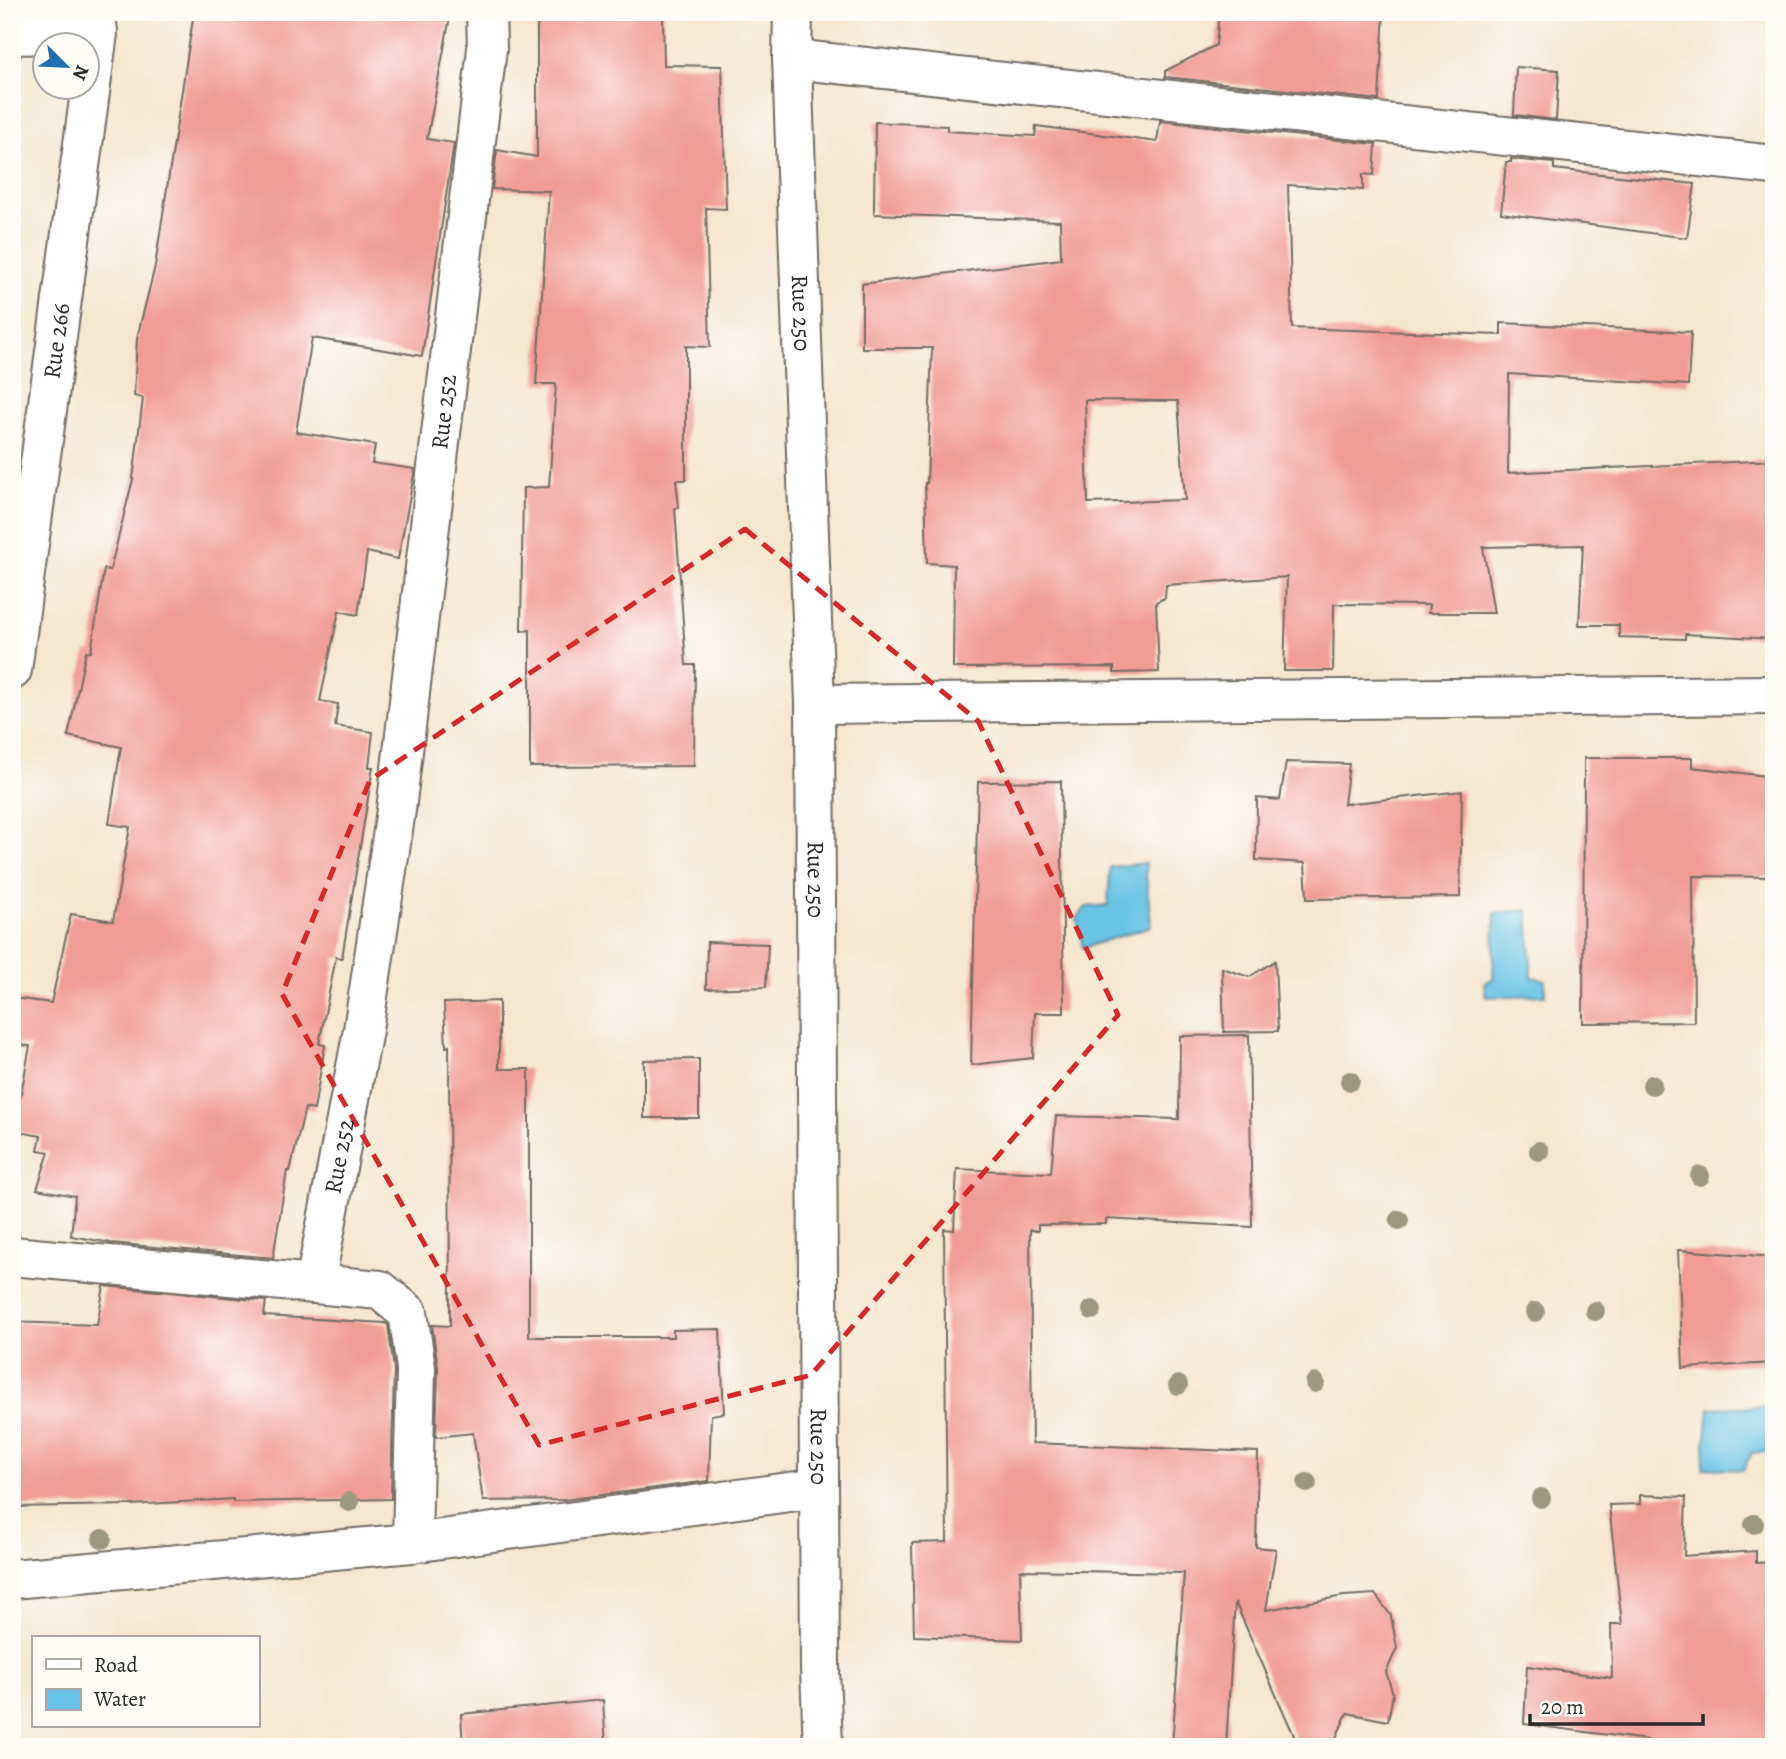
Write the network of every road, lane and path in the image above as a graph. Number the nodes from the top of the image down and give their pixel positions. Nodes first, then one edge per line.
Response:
1 (486, 12) edge
2 (793, 12) edge
3 (97, 23) edge
4 (12, 35) edge
5 (792, 60) junction
6 (1774, 165) edge
7 (12, 670) edge
8 (1774, 695) edge
9 (815, 704) junction
10 (12, 1256) edge
11 (315, 1284) junction
12 (819, 1488) junction
13 (412, 1543) junction
14 (12, 1579) edge
15 (823, 1747) edge

1 - 11 street, Rue 252
2 - 5 street, Rue 250
3 - 4 street
3 - 7 street, Rue 266
5 - 6 street
5 - 9 street, Rue 250
8 - 9 street
9 - 12 street, Rue 250
10 - 11 street
11 - 13 street
12 - 13 street
12 - 15 street, Rue 250
13 - 14 street

